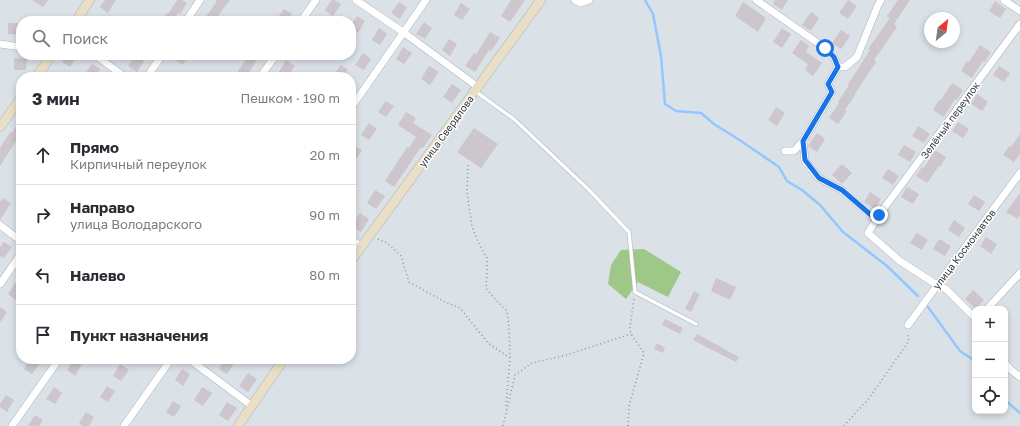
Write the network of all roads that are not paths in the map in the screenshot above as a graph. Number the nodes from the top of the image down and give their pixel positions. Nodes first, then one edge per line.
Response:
1 (90, 0) edge
2 (200, 0) edge
3 (316, 0) edge
4 (356, 0) edge
5 (426, 0) edge
6 (541, 0) edge
7 (576, 0) edge
8 (589, 0) edge
9 (756, 0) edge
10 (881, 0) edge
11 (1004, 0) edge
12 (767, 3) edge
13 (1020, 11) edge
14 (79, 16) edge
15 (189, 16) edge
16 (305, 16) edge
17 (1020, 24) edge
18 (403, 32) junction
19 (0, 44) edge
20 (16, 46) edge
21 (48, 60) edge
22 (101, 60) edge
23 (159, 60) edge
24 (272, 60) edge
25 (838, 67) junction
26 (40, 72) edge
27 (118, 72) edge
28 (150, 72) edge
29 (264, 72) edge
30 (476, 89) junction
31 (356, 101) edge
32 (16, 105) edge
33 (0, 126) edge
34 (803, 141) junction
35 (785, 151) dead end
36 (1020, 173) edge
37 (879, 215) junction
38 (0, 225) edge
39 (16, 237) edge
40 (356, 242) edge
41 (361, 246) junction
42 (356, 254) edge
43 (16, 261) edge
44 (1020, 273) edge
45 (0, 284) edge
46 (937, 285) junction
47 (990, 306) edge
48 (972, 315) edge
49 (696, 324) dead end
50 (908, 325) road end
51 (55, 364) edge
52 (167, 364) edge
53 (196, 364) edge
54 (281, 364) edge
55 (1008, 366) edge
56 (1020, 377) edge
57 (252, 406) junction
58 (12, 426) edge
59 (124, 426) edge
60 (238, 426) edge

1 - 14 street
2 - 15 street
3 - 16 street
4 - 18 street
5 - 18 street
6 - 30 street, улица Свердлова
7 - 8 street
9 - 12 street
10 - 25 street
11 - 13 street
12 - 25 street
17 - 37 street, Зелёный переулок
18 - 30 street
18 - 31 street
19 - 20 street
21 - 26 street
22 - 27 street
23 - 28 street
24 - 29 street
25 - 34 street
30 - 41 street, улица Свердлова
30 - 49 lane
32 - 33 street
34 - 35 street
34 - 37 street
36 - 46 street, улица Космонавтов
37 - 46 street, Зелёный переулок
38 - 39 street
40 - 41 street
41 - 42 street, улица Свердлова
43 - 45 street
44 - 47 street
46 - 48 street
46 - 50 street, улица Космонавтов
51 - 58 street
52 - 59 street
53 - 57 street
54 - 57 street
55 - 56 street
57 - 60 street

